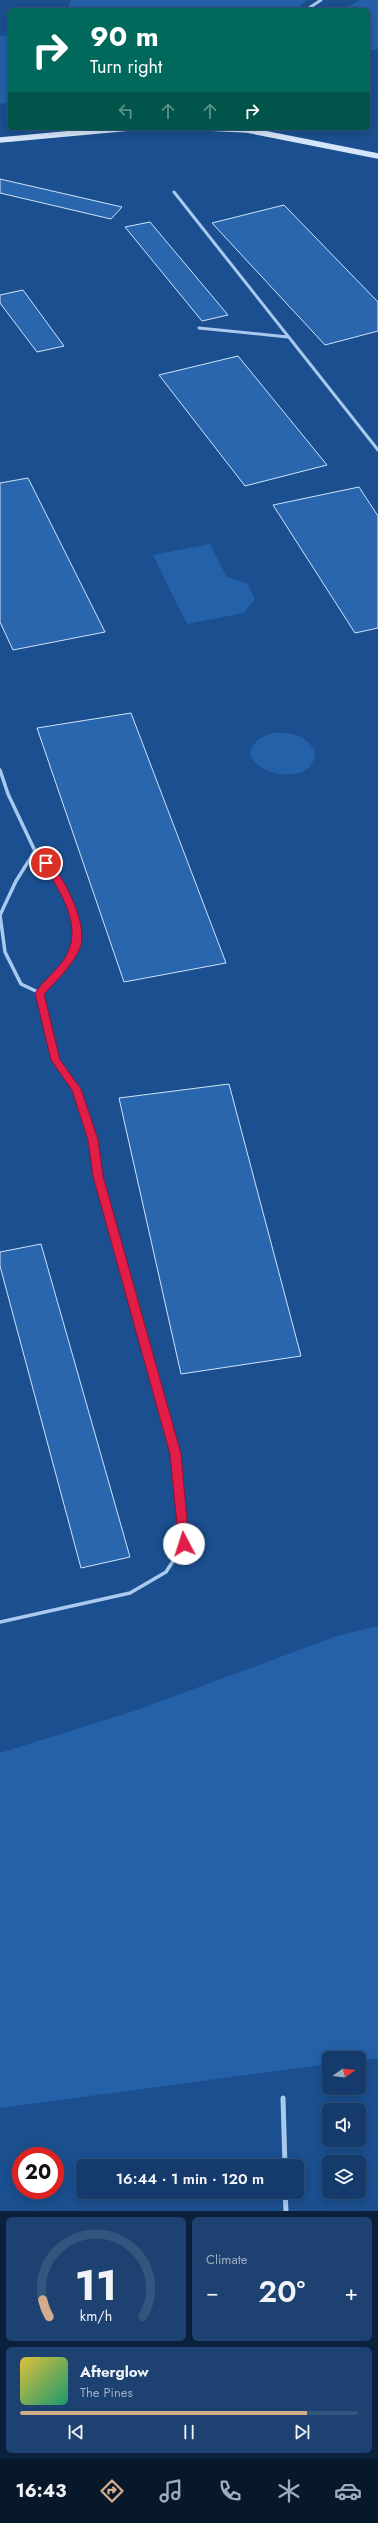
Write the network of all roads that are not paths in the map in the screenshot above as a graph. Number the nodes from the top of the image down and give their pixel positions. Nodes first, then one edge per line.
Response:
1 (321, 0) edge
2 (309, 8) edge
3 (108, 130) edge
4 (253, 130) edge
5 (0, 140) edge
6 (378, 156) edge
7 (174, 192) dead end
8 (199, 328) dead end
9 (288, 337) junction
10 (378, 450) edge
11 (0, 770) edge
12 (35, 851) junction
13 (40, 993) junction
14 (176, 1454) joint
15 (0, 1622) edge
16 (283, 2098) dead end
17 (285, 2159) edge
18 (285, 2199) edge
19 (286, 2211) edge

1 - 2 street
3 - 5 street
4 - 6 street
7 - 9 street
8 - 9 street
9 - 10 street
11 - 12 street
12 - 13 street
12 - 13 street
13 - 14 street
14 - 15 lane
16 - 17 street
18 - 19 street

